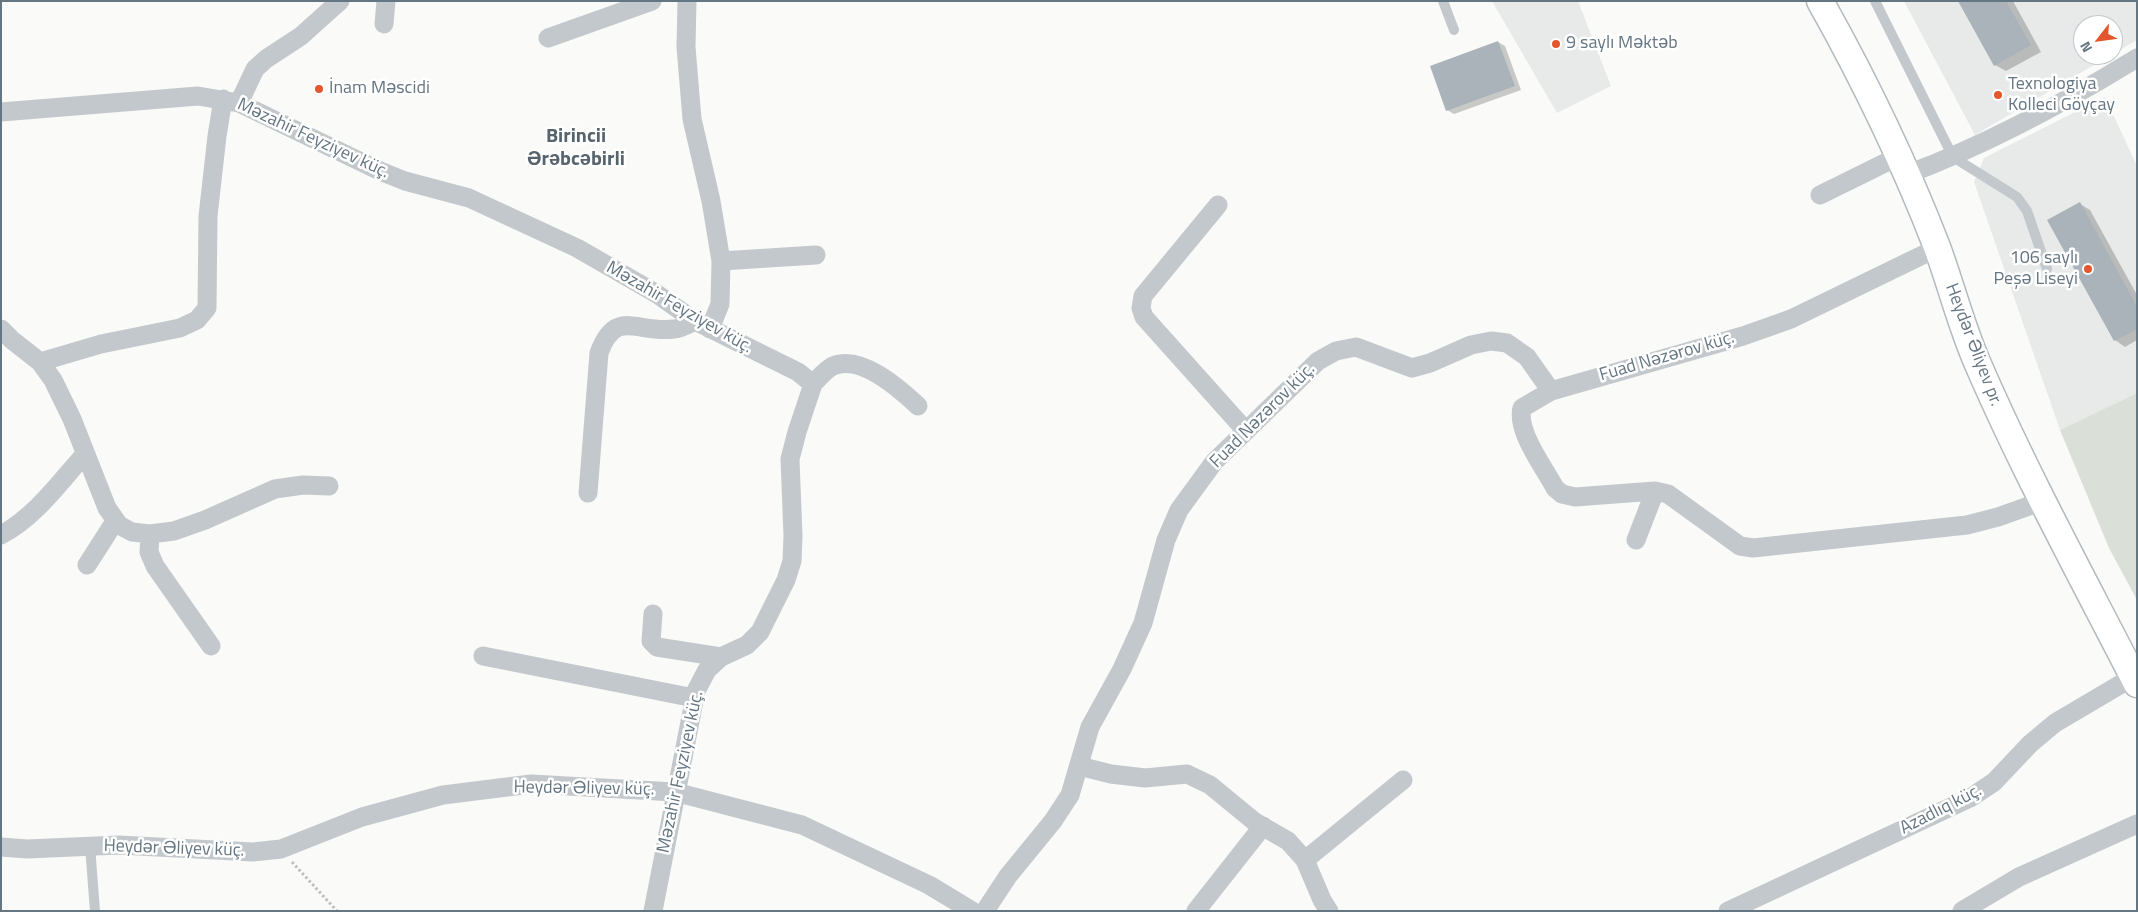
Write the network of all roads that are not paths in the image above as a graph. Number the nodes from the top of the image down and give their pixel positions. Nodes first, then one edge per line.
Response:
1 (340, 1) edge
2 (386, 1) edge
3 (652, 1) edge
4 (687, 1) edge
5 (1443, 1) edge
6 (1820, 1) edge
7 (1875, 1) edge
8 (384, 24) dead end
9 (1454, 30) dead end
10 (548, 38) dead end
11 (2137, 58) edge
12 (231, 101) junction
13 (1, 112) edge
14 (1953, 157) junction
15 (1904, 165) junction
16 (1820, 195) dead end
17 (1218, 204) dead end
18 (1937, 248) junction
19 (816, 254) dead end
20 (721, 261) junction
21 (2047, 269) dead end
22 (703, 325) junction
23 (5, 340) edge
24 (40, 362) junction
25 (813, 384) junction
26 (1551, 391) junction
27 (918, 406) dead end
28 (1246, 431) junction
29 (84, 454) junction
30 (329, 486) dead end
31 (1655, 491) junction
32 (588, 493) dead end
33 (2043, 501) junction
34 (112, 526) dead end
35 (150, 534) junction
36 (1, 535) edge
37 (1636, 540) dead end
38 (87, 565) dead end
39 (653, 614) dead end
40 (211, 646) dead end
41 (483, 656) dead end
42 (721, 657) junction
43 (2135, 680) edge
44 (694, 698) junction
45 (1079, 766) junction
46 (1403, 780) dead end
47 (675, 792) junction
48 (2137, 824) edge
49 (1263, 826) junction
50 (90, 846) junction
51 (1, 847) edge
52 (1305, 860) junction
53 (95, 911) edge
54 (653, 911) edge
55 (972, 911) edge
56 (985, 911) edge
57 (1196, 911) edge
58 (1329, 911) edge
59 (1728, 911) edge
60 (1962, 911) edge

1 - 12 street
2 - 8 street
3 - 10 street
4 - 20 street
5 - 9 lane
6 - 15 main road, Heydər Əliyev pr.
7 - 14 lane
11 - 14 street
12 - 13 street, Məzahir Feyziyev küç.
12 - 22 street, Məzahir Feyziyev küç.
12 - 24 street
14 - 15 street
14 - 21 lane
15 - 16 street
15 - 18 main road, Heydər Əliyev pr.
17 - 28 street
18 - 26 street, Fuad Nəzərov küç.
18 - 33 main road, Heydər Əliyev pr.
19 - 20 street
20 - 22 street
22 - 25 street, Məzahir Feyziyev küç.
22 - 32 street
23 - 24 street
24 - 29 street
25 - 27 street
25 - 42 street, Məzahir Feyziyev küç.
26 - 28 street, Fuad Nəzərov küç.
26 - 31 street
28 - 45 street, Fuad Nəzərov küç.
29 - 35 street
29 - 36 street
30 - 35 street
31 - 33 street
31 - 37 street
33 - 43 main road, Heydər Əliyev pr.
34 - 38 street
35 - 40 street
39 - 42 street
41 - 44 street
42 - 44 street, Məzahir Feyziyev küç.
43 - 59 street, Azadlıq küç.
44 - 47 street, Məzahir Feyziyev küç.
45 - 49 street
45 - 56 street, Fuad Nəzərov küç.
46 - 52 street
47 - 50 street, Heydər Əliyev küç.
47 - 54 street, Məzahir Feyziyev küç.
47 - 55 street, Heydər Əliyev küç.
48 - 60 street
49 - 52 street
49 - 57 street
50 - 51 street, Heydər Əliyev küç.
50 - 53 lane
52 - 58 street

